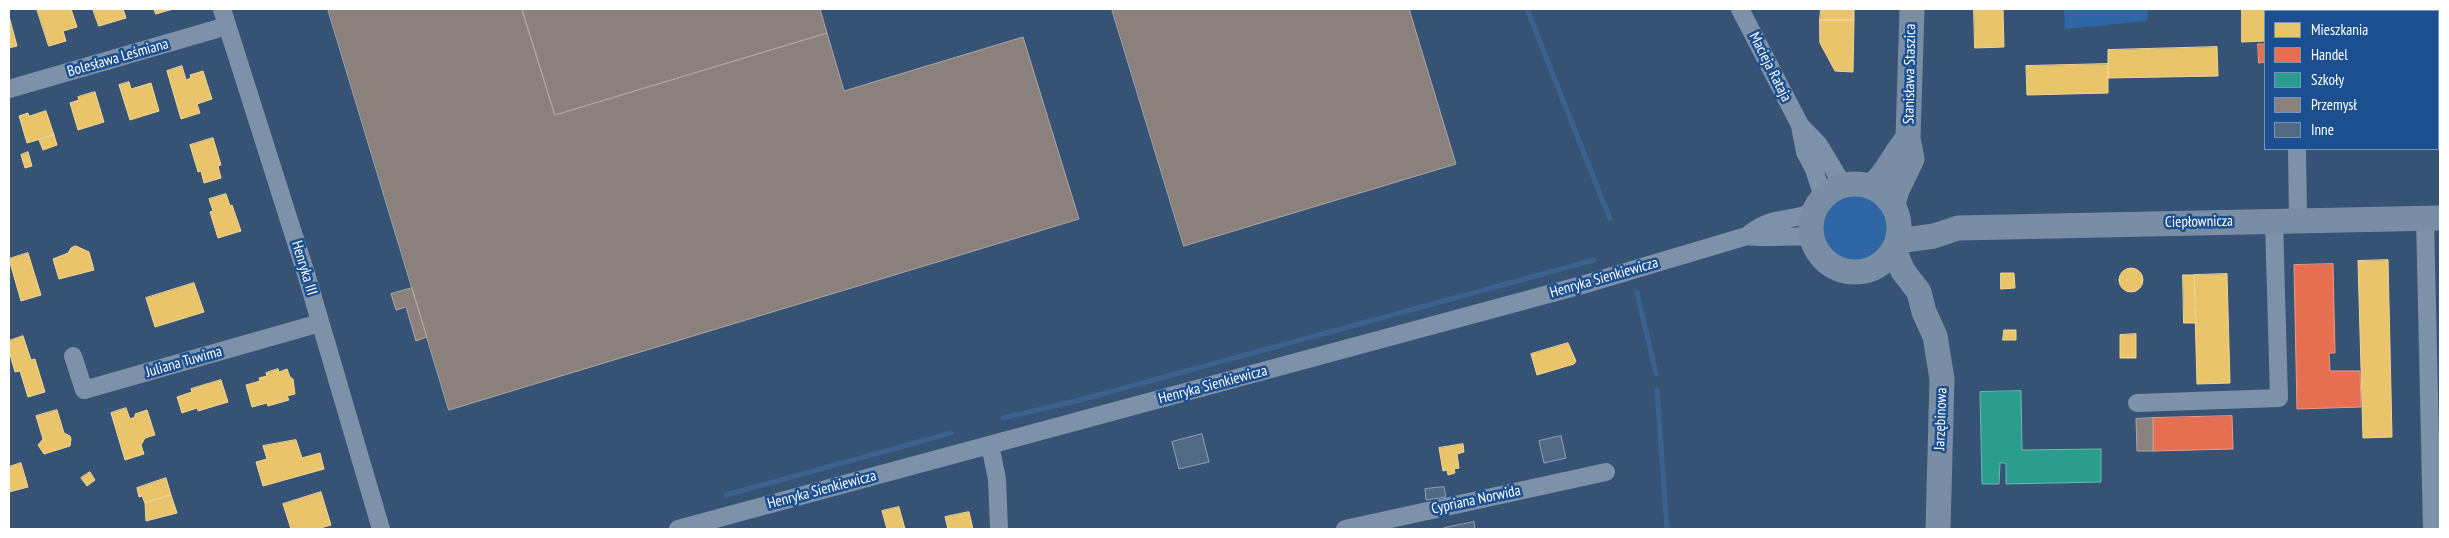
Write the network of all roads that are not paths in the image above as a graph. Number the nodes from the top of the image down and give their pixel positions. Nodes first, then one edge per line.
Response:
1 (222, 9) edge
2 (1740, 9) edge
3 (1912, 9) edge
4 (227, 26) junction
5 (9, 90) edge
6 (1800, 125) junction
7 (1908, 138) junction
8 (2297, 150) edge
9 (1859, 186) junction
10 (1818, 204) junction
11 (1895, 210) junction
12 (2433, 218) edge
13 (2286, 220) junction
14 (1958, 228) junction
15 (1747, 236) junction
16 (1811, 237) junction
17 (1890, 252) junction
18 (320, 323) junction
19 (73, 356) dead end
20 (2137, 403) dead end
21 (990, 445) junction
22 (1606, 472) dead end
23 (381, 529) edge
24 (678, 529) edge
25 (999, 529) edge
26 (1345, 529) edge
27 (1938, 529) edge
28 (2432, 529) edge

1 - 4 street, Henryka III
2 - 6 street, Macieja Rataja
3 - 7 street, Stanisława Staszica
4 - 5 street, Bolesława Leśmiana
4 - 18 street, Henryka III
6 - 9 street, Macieja Rataja
6 - 10 street, Macieja Rataja
7 - 9 street, Stanisława Staszica
7 - 11 street, Stanisława Staszica
8 - 13 street
9 - 10 street
9 - 11 street
10 - 15 street, Henryka Sienkiewicza
10 - 16 street
11 - 14 street, Ciepłownicza
11 - 17 street
12 - 13 street, Ciepłownicza
12 - 28 street
13 - 14 street, Ciepłownicza
13 - 20 street
14 - 17 street, Ciepłownicza
15 - 16 street, Henryka Sienkiewicza
15 - 21 street, Henryka Sienkiewicza
16 - 17 street
17 - 27 street, Jarzębinowa
18 - 19 street, Juliana Tuwima
18 - 23 street, Henryka III
21 - 24 street, Henryka Sienkiewicza
21 - 25 street
22 - 26 street, Cypriana Norwida

